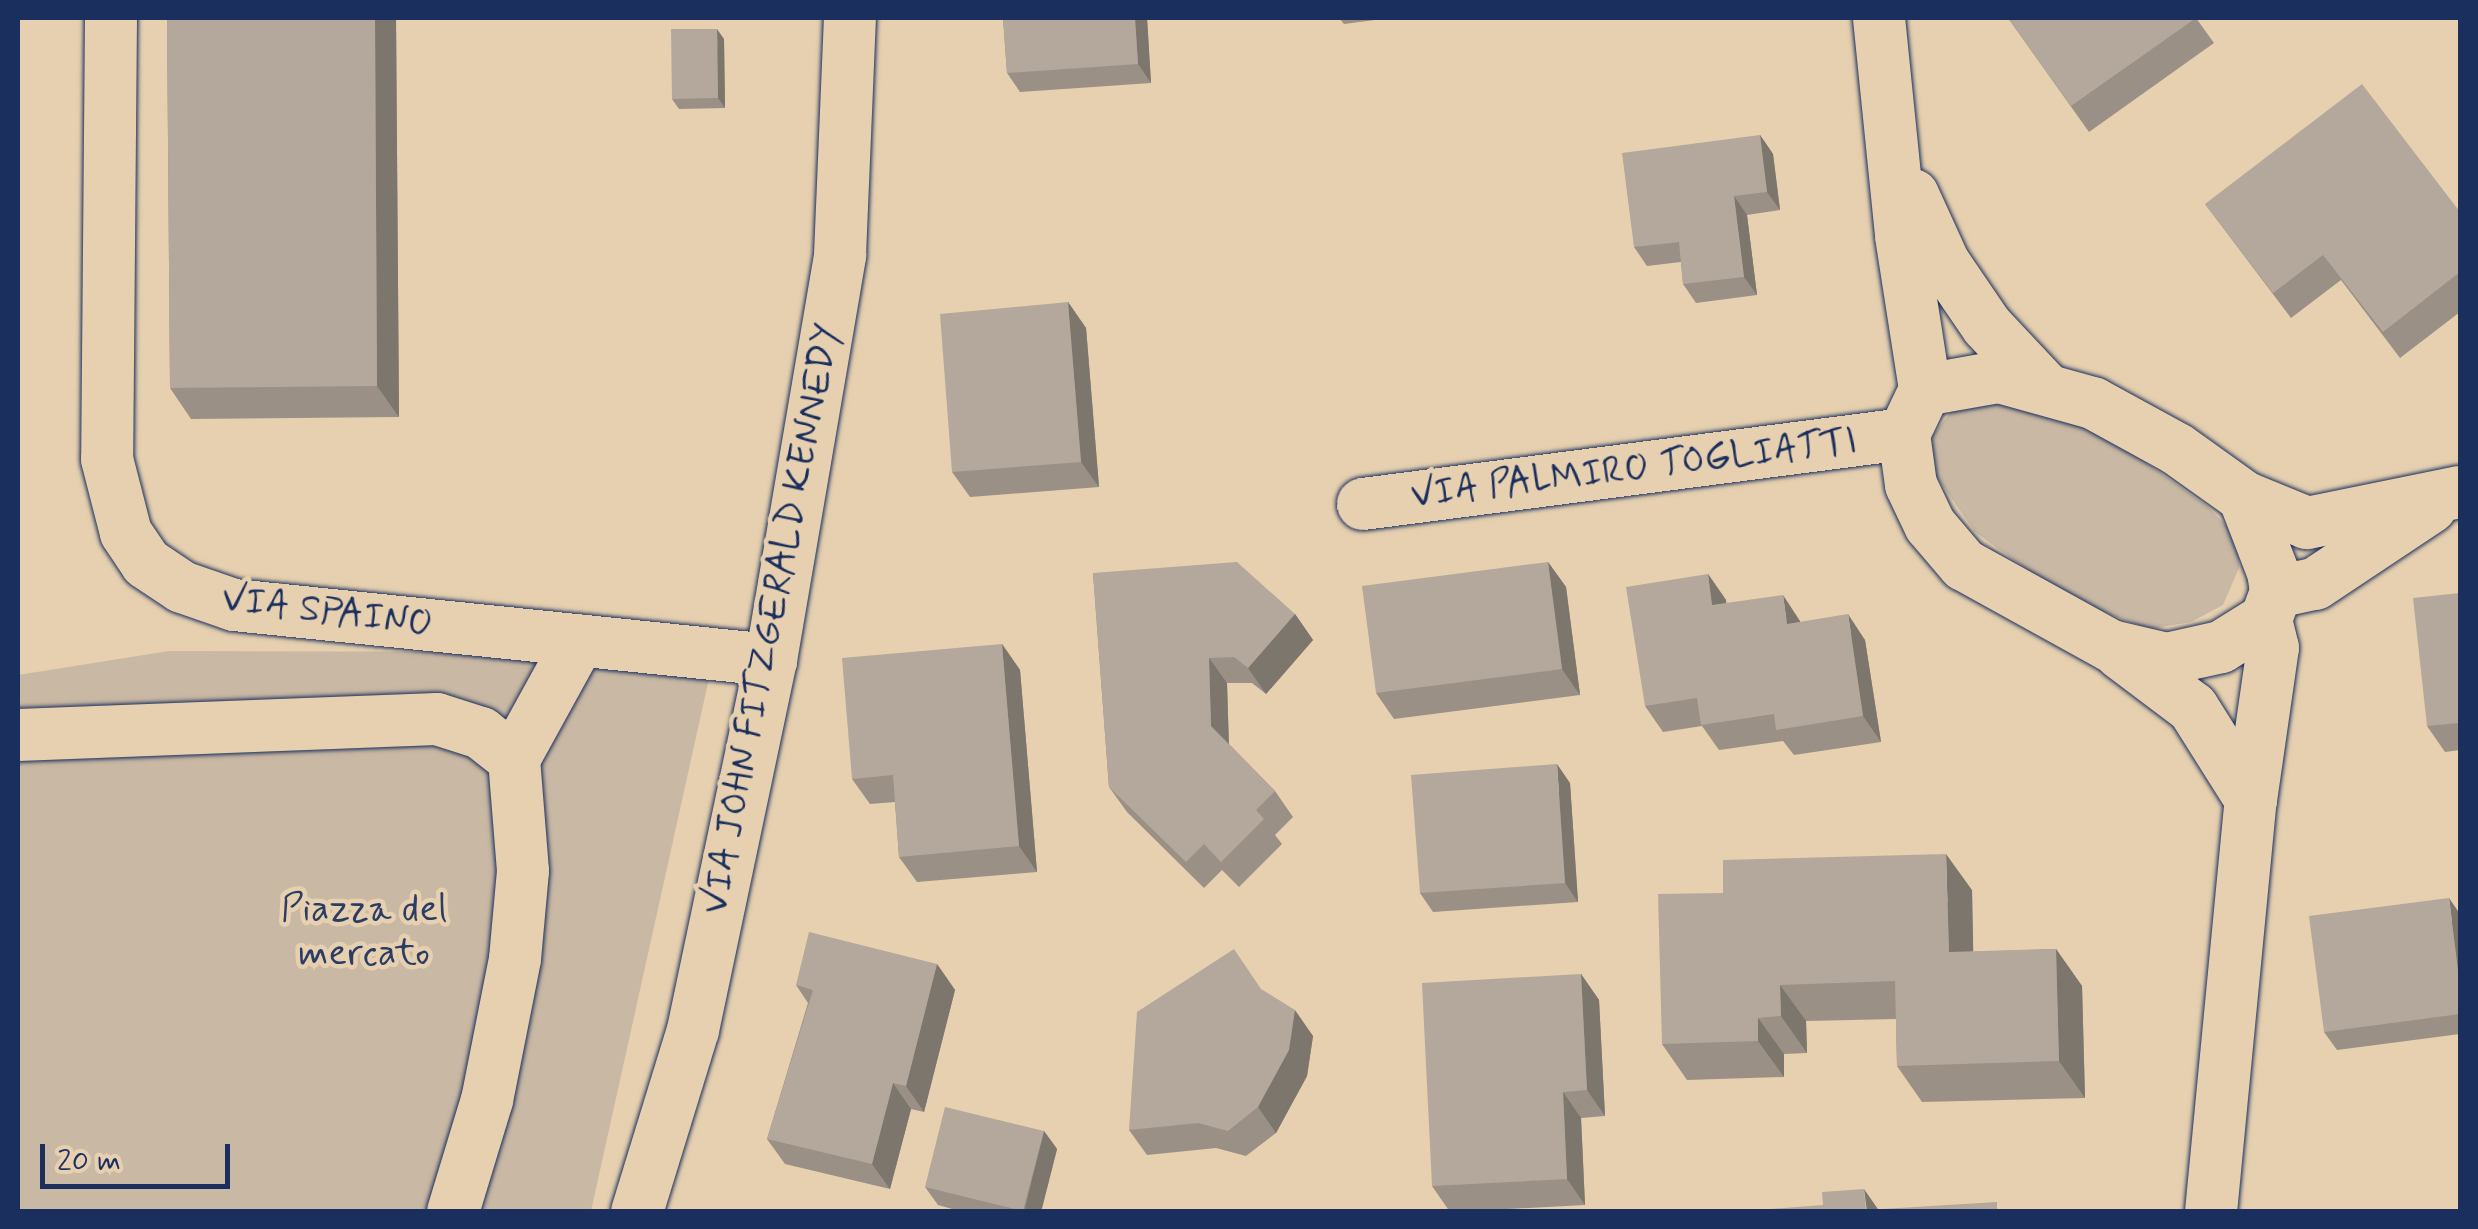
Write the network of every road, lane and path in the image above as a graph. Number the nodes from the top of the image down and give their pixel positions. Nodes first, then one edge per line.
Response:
1 (111, 18) edge
2 (850, 18) edge
3 (1879, 18) edge
4 (1896, 158) junction
5 (2044, 387) junction
6 (1915, 412) junction
7 (2456, 493) edge
8 (2244, 498) junction
9 (1363, 504) dead end
10 (2350, 561) junction
11 (2271, 605) junction
12 (579, 640) junction
13 (2111, 646) junction
14 (771, 660) junction
15 (2264, 704) junction
16 (18, 735) edge
17 (514, 758) junction
18 (2251, 800) junction
19 (453, 1212) edge
20 (637, 1212) edge
21 (2211, 1212) edge

1 - 12 street, VIA SPAINO
2 - 14 street, VIA JOHN FITZGERALD KENNEDY
3 - 4 street
4 - 5 street
4 - 6 street
5 - 6 street, VIA PALMIRO TOGLIATTI
5 - 8 street, VIA PALMIRO TOGLIATTI
6 - 9 street, VIA PALMIRO TOGLIATTI
6 - 13 street
7 - 8 street
7 - 10 street
8 - 11 street
10 - 11 street
10 - 15 street
11 - 13 street
11 - 15 street
12 - 14 street, VIA SPAINO
12 - 17 street
13 - 18 street
14 - 20 street, VIA JOHN FITZGERALD KENNEDY
15 - 18 street
16 - 17 street
17 - 19 street
18 - 21 street

